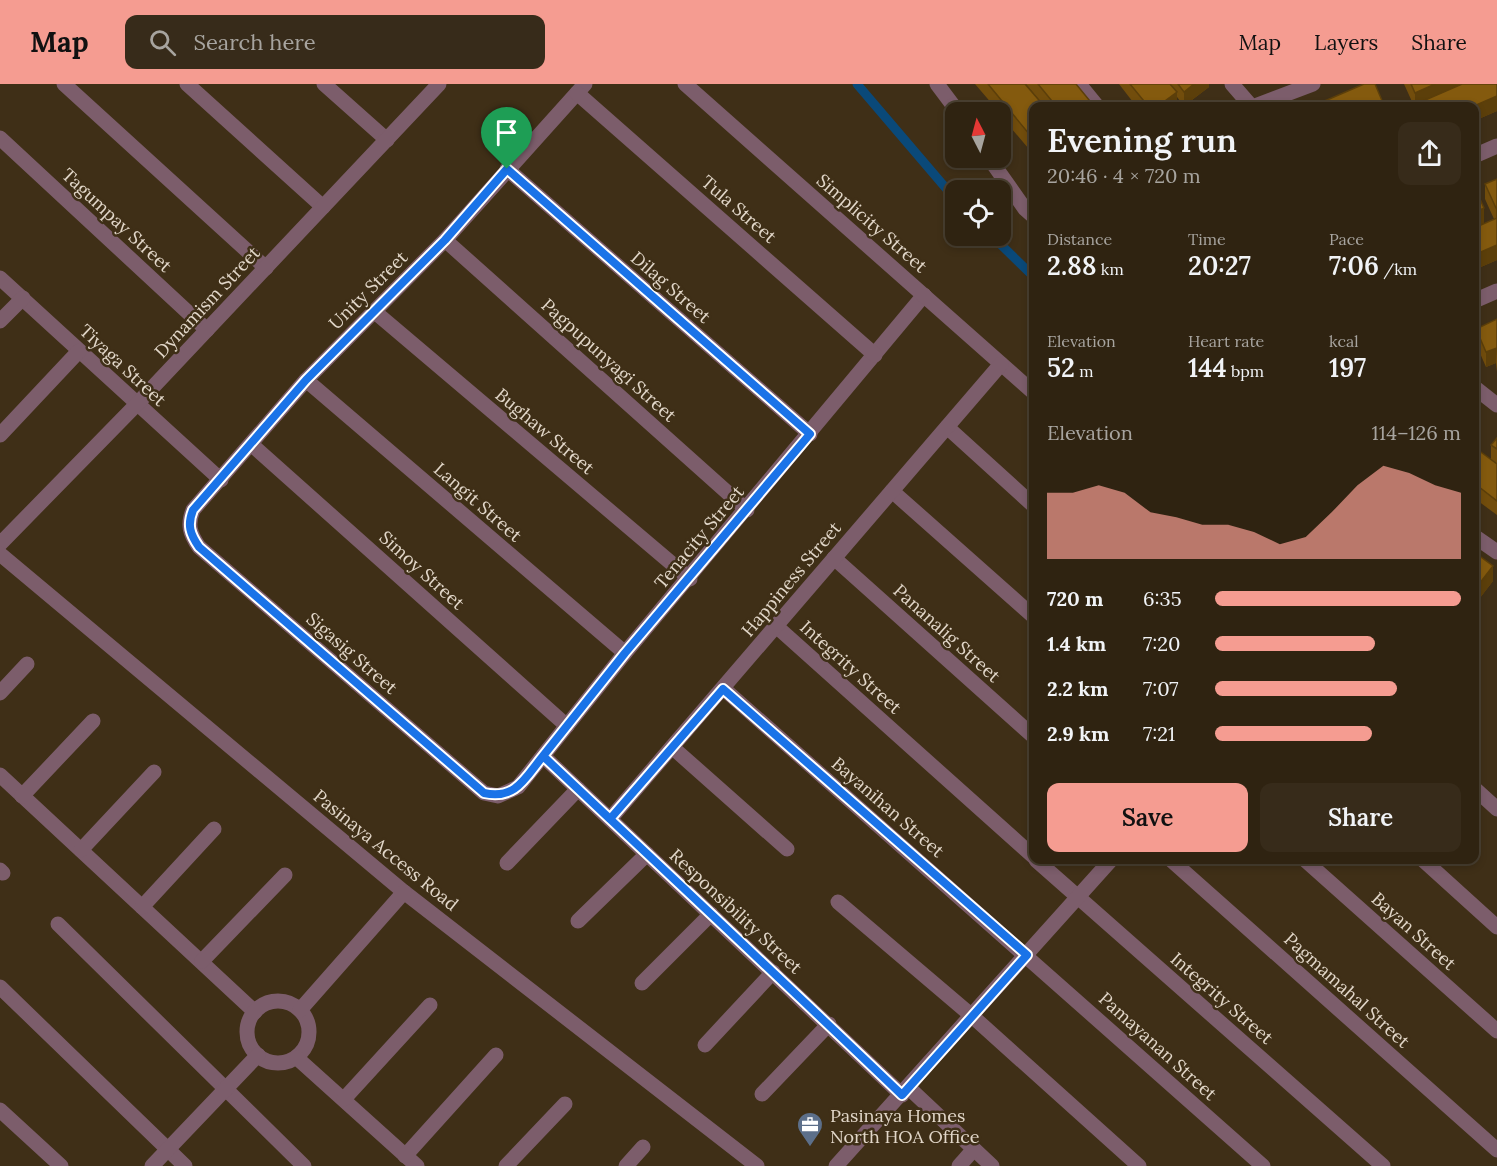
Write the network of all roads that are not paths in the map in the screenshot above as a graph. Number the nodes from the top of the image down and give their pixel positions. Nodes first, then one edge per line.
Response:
1 (64, 84) edge
2 (187, 84) edge
3 (324, 84) edge
4 (439, 84) edge
5 (685, 84) edge
6 (937, 84) edge
7 (1079, 84) edge
8 (1232, 84) edge
9 (1313, 84) edge
10 (581, 88) edge
11 (950, 102) edge
12 (1094, 102) edge
13 (1249, 102) edge
14 (1264, 102) edge
15 (0, 138) edge
16 (387, 140) junction
17 (1497, 146) edge
18 (1479, 154) edge
19 (997, 168) edge
20 (507, 169) junction
21 (323, 207) junction
22 (1029, 208) edge
23 (445, 240) junction
24 (266, 268) junction
25 (0, 278) edge
26 (1497, 291) edge
27 (924, 295) junction
28 (22, 298) junction
29 (1479, 299) edge
30 (375, 312) junction
31 (0, 321) edge
32 (207, 330) junction
33 (79, 351) junction
34 (875, 355) junction
35 (1001, 364) junction
36 (306, 380) junction
37 (1029, 389) edge
38 (1479, 391) edge
39 (137, 404) junction
40 (1497, 405) edge
41 (947, 427) junction
42 (810, 434) junction
43 (0, 435) edge
44 (250, 444) junction
45 (220, 480) junction
46 (892, 491) junction
47 (1029, 501) edge
48 (747, 510) junction
49 (189, 529) joint
50 (1479, 539) edge
51 (0, 544) edge
52 (1497, 552) edge
53 (0, 554) edge
54 (834, 558) junction
55 (690, 579) junction
56 (1029, 613) edge
57 (776, 626) junction
58 (625, 653) junction
59 (27, 664) dead end
60 (723, 689) junction
61 (0, 693) edge
62 (93, 721) dead end
63 (567, 726) junction
64 (1029, 733) edge
65 (672, 747) junction
66 (543, 756) junction
67 (154, 772) dead end
68 (0, 775) edge
69 (578, 789) junction
70 (1479, 793) edge
71 (22, 796) junction
72 (498, 796) joint
73 (1497, 809) edge
74 (610, 819) junction
75 (214, 829) dead end
76 (787, 849) dead end
77 (81, 850) junction
78 (1029, 853) edge
79 (647, 854) junction
80 (507, 863) dead end
81 (1041, 864) edge
82 (1107, 864) edge
83 (1175, 864) edge
84 (1309, 864) edge
85 (1427, 864) edge
86 (285, 874) dead end
87 (404, 892) junction
88 (1077, 897) junction
89 (838, 902) dead end
90 (142, 907) junction
91 (711, 914) junction
92 (578, 921) dead end
93 (58, 924) dead end
94 (1497, 927) edge
95 (1027, 955) junction
96 (202, 961) junction
97 (773, 972) junction
98 (642, 983) dead end
99 (0, 987) edge
100 (430, 1005) dead end
101 (300, 1010) junction
102 (255, 1012) junction
103 (972, 1016) junction
104 (829, 1024) junction
105 (1497, 1031) edge
106 (705, 1045) dead end
107 (258, 1055) junction
108 (496, 1055) dead end
109 (297, 1058) junction
110 (226, 1089) junction
111 (906, 1091) junction
112 (762, 1094) dead end
113 (344, 1100) junction
114 (565, 1104) dead end
115 (0, 1110) edge
116 (643, 1147) dead end
117 (974, 1149) junction
118 (168, 1150) junction
119 (1497, 1150) edge
120 (411, 1161) edge
121 (61, 1166) edge
122 (152, 1166) edge
123 (185, 1166) edge
124 (304, 1166) edge
125 (506, 1166) edge
126 (626, 1166) edge
127 (757, 1166) edge
128 (836, 1166) edge
129 (959, 1166) edge
130 (992, 1166) edge
131 (1139, 1166) edge
132 (1263, 1166) edge
133 (1383, 1166) edge

1 - 24 street
2 - 21 street
3 - 16 street
4 - 16 street, Dynamism Street
5 - 27 street, Simplicity Street
6 - 11 street
7 - 12 street
8 - 13 street
9 - 14 street
10 - 20 street, Unity Street
10 - 34 street, Tula Street
15 - 32 street, Tagumpay Street
16 - 21 street, Dynamism Street
17 - 18 street
19 - 22 street
20 - 23 street, Unity Street
20 - 42 street, Dilag Street
21 - 24 street, Dynamism Street
23 - 30 street, Unity Street
23 - 48 street, Pagpupunyagi Street
24 - 32 street, Dynamism Street
25 - 28 street, Tiyaga Street
26 - 29 street
27 - 34 street, Tenacity Street
27 - 35 street, Simplicity Street
28 - 31 street
28 - 33 street, Tiyaga Street
30 - 36 street, Unity Street
30 - 55 street, Bughaw Street
32 - 39 street, Dynamism Street
33 - 39 street, Tiyaga Street
33 - 43 street
34 - 42 street, Tenacity Street
35 - 37 street, Simplicity Street
35 - 41 street, Happiness Street
36 - 44 street, Unity Street
36 - 58 street, Langit Street
38 - 40 street
39 - 45 street, Tiyaga Street
39 - 51 street, Dynamism Street
41 - 46 street, Happiness Street
41 - 47 street
42 - 48 street, Tenacity Street
44 - 45 street, Unity Street
44 - 63 street, Simoy Street
45 - 49 street, Unity Street
46 - 54 street, Happiness Street
46 - 56 street
48 - 55 street, Tenacity Street
49 - 72 street, Sigasig Street
50 - 52 street
53 - 87 street, Pasinaya Access Road
54 - 57 street, Happiness Street
54 - 64 street, Pananalig Street
55 - 58 street, Tenacity Street
57 - 60 street, Happiness Street
57 - 78 street, Integrity Street
58 - 63 street, Tenacity Street
59 - 61 street
60 - 65 street, Happiness Street
60 - 95 street, Bayanihan Street
62 - 71 street
63 - 66 street, Tenacity Street
65 - 74 street, Happiness Street
65 - 76 street
66 - 69 street, Responsibility Street
66 - 72 street, Tenacity Street
67 - 77 street
68 - 71 street
69 - 74 street, Responsibility Street
69 - 80 street
70 - 73 street
71 - 77 street
74 - 79 street, Responsibility Street
75 - 90 street
77 - 90 street
79 - 91 street, Responsibility Street
79 - 92 street
81 - 88 street, Integrity Street
82 - 88 street
83 - 119 street, Pagmamahal Street
84 - 105 street, Bayan Street
85 - 94 street
86 - 96 street
87 - 101 street
87 - 127 street, Pasinaya Access Road
88 - 95 street
88 - 133 street, Integrity Street
89 - 103 street
90 - 96 street
91 - 97 street, Responsibility Street
91 - 98 street
93 - 110 street
95 - 103 street
95 - 132 street, Pamayanan Street
96 - 102 street
97 - 104 street, Responsibility Street
97 - 106 street
99 - 118 street
100 - 113 street
101 - 102 street
101 - 109 street
102 - 107 street
103 - 111 street
103 - 131 street
104 - 111 street, Responsibility Street
104 - 112 street
107 - 109 street
107 - 110 street
108 - 120 street
109 - 113 street
110 - 118 street
110 - 124 street
111 - 117 street, Responsibility Street
111 - 128 street
113 - 120 street
114 - 125 street
115 - 121 street
116 - 126 street
117 - 129 street
117 - 130 street, Responsibility Street
118 - 122 street
118 - 123 street

